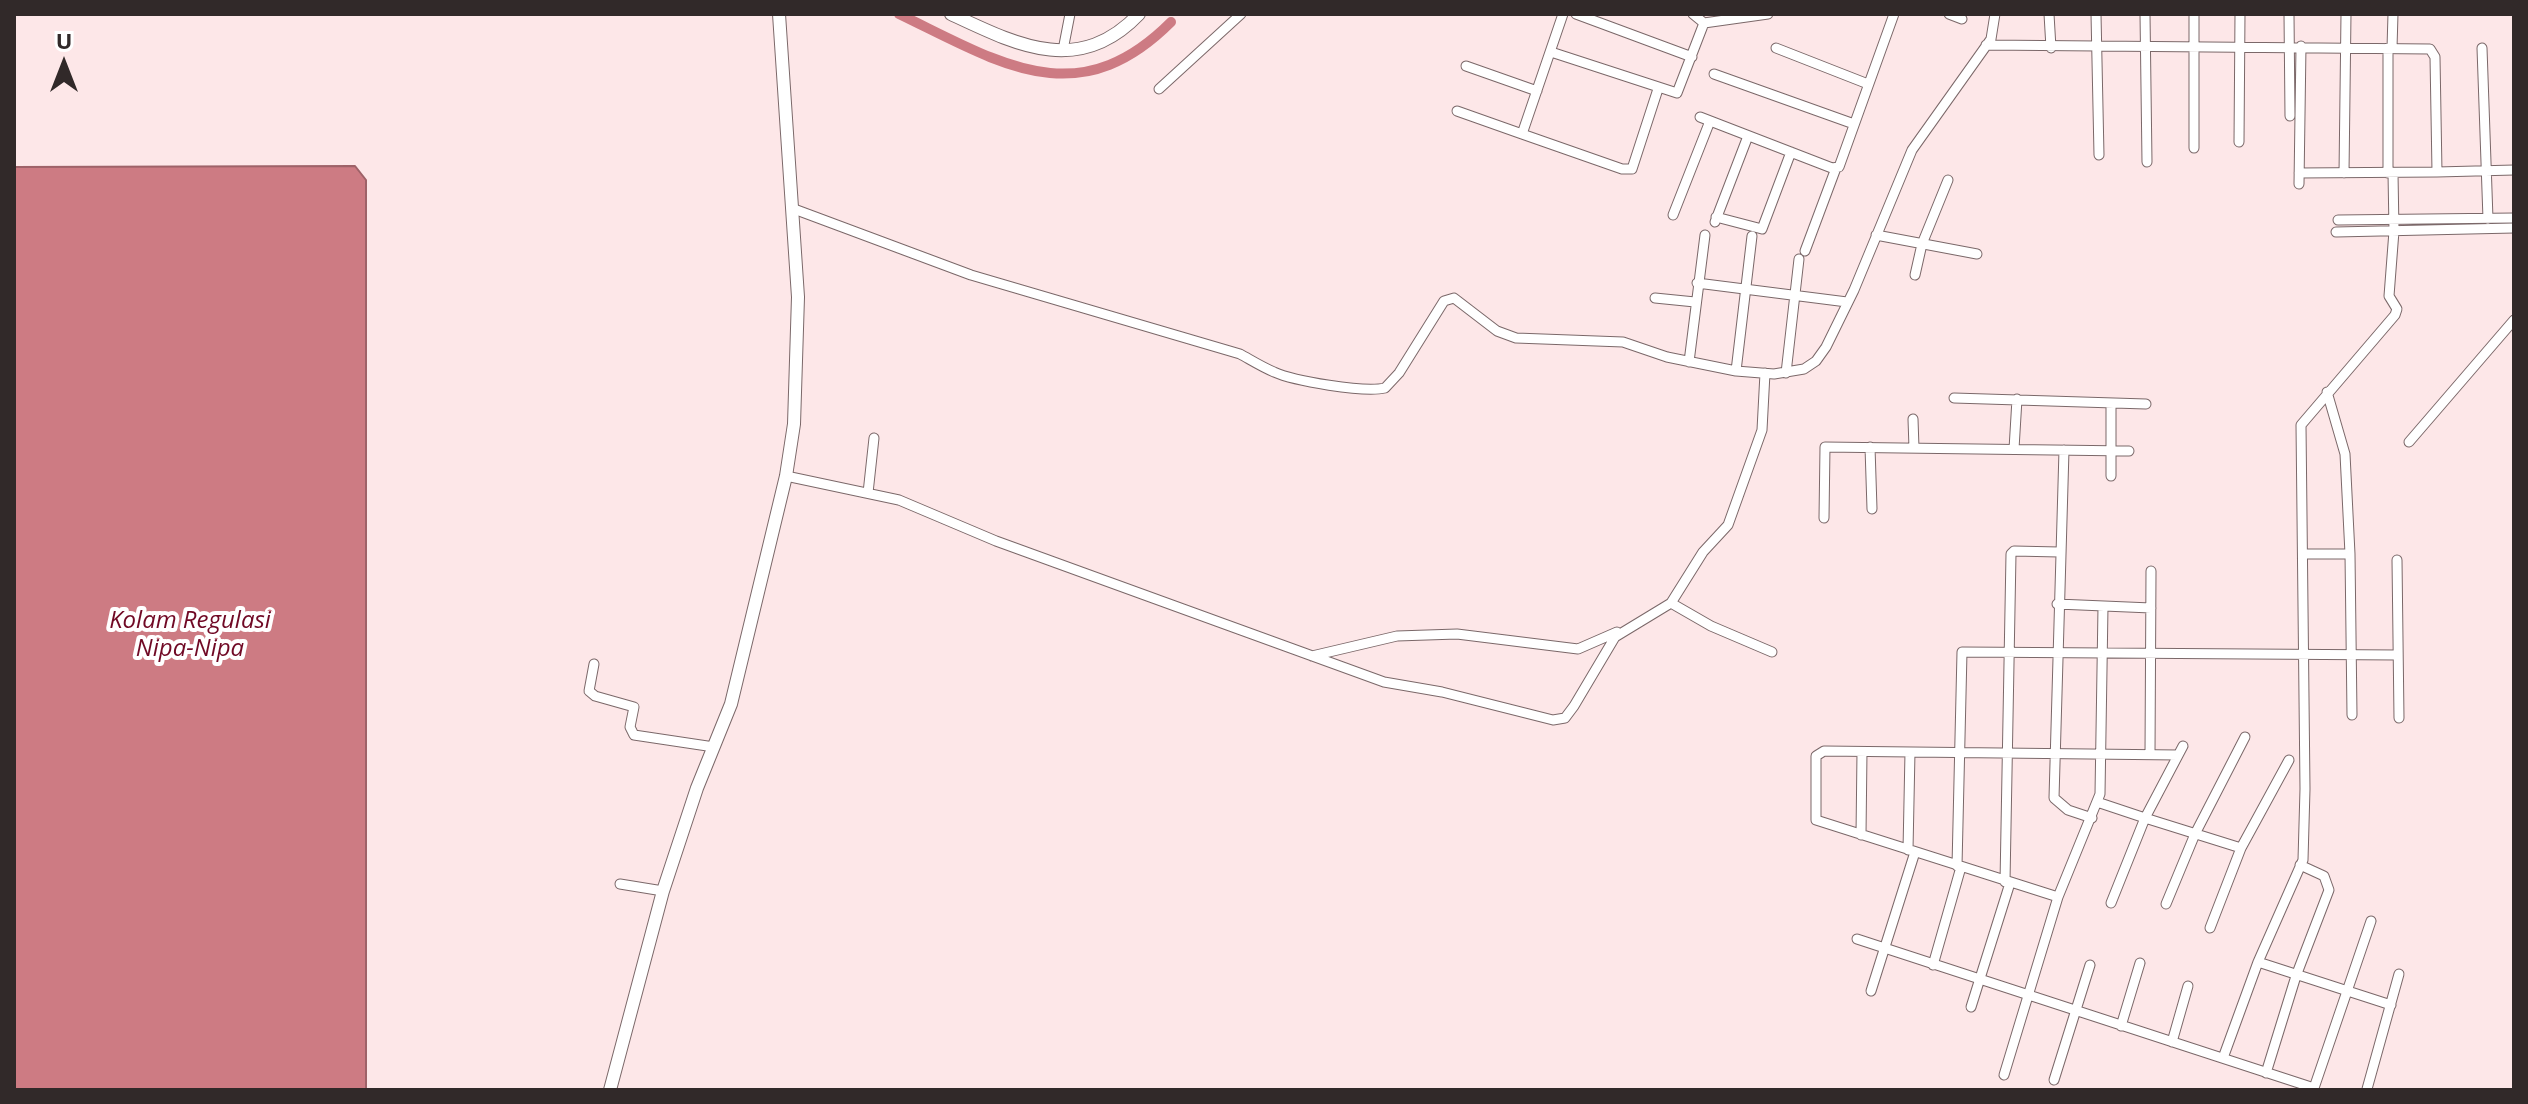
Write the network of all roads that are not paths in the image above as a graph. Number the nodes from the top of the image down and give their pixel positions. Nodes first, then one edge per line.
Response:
1 (779, 14) edge
2 (951, 14) edge
3 (1070, 14) edge
4 (1139, 14) edge
5 (1241, 14) edge
6 (1563, 14) edge
7 (1576, 14) edge
8 (1693, 14) edge
9 (1768, 14) edge
10 (1894, 14) edge
11 (1949, 14) edge
12 (1995, 14) edge
13 (2049, 14) edge
14 (2096, 14) edge
15 (2145, 14) edge
16 (2194, 14) edge
17 (2240, 14) edge
18 (2289, 14) edge
19 (2346, 14) edge
20 (2393, 14) edge
21 (1962, 19) dead end
22 (1704, 23) junction
23 (1986, 45) junction
24 (2243, 46) junction
25 (2290, 46) junction
26 (2301, 46) junction
27 (2097, 47) junction
28 (2145, 47) junction
29 (2347, 47) junction
30 (1776, 48) dead end
31 (2051, 48) junction
32 (2195, 48) junction
33 (2390, 48) junction
34 (2482, 48) dead end
35 (1063, 50) junction
36 (1551, 52) junction
37 (1692, 57) junction
38 (1466, 66) dead end
39 (1714, 74) dead end
40 (1868, 84) junction
41 (1159, 89) dead end
42 (1658, 89) junction
43 (1537, 91) junction
44 (1457, 111) dead end
45 (2290, 116) dead end
46 (1854, 124) junction
47 (1522, 134) junction
48 (1748, 136) junction
49 (2239, 142) dead end
50 (2194, 148) dead end
51 (1791, 152) junction
52 (2099, 155) dead end
53 (2147, 162) dead end
54 (1836, 168) junction
55 (2514, 170) edge
56 (2487, 171) junction
57 (2437, 172) junction
58 (2299, 173) junction
59 (2344, 173) junction
60 (2390, 173) junction
61 (1948, 180) dead end
62 (2299, 184) dead end
63 (794, 209) junction
64 (1673, 215) dead end
65 (2514, 218) edge
66 (2394, 219) junction
67 (2488, 219) junction
68 (2338, 220) dead end
69 (2514, 228) edge
70 (2394, 231) junction
71 (2336, 232) dead end
72 (1705, 235) dead end
73 (1876, 235) junction
74 (1752, 236) dead end
75 (1922, 244) junction
76 (1977, 254) dead end
77 (1915, 275) dead end
78 (1697, 283) junction
79 (1747, 288) junction
80 (1795, 293) junction
81 (1655, 298) dead end
82 (1695, 302) junction
83 (1847, 302) junction
84 (2514, 320) edge
85 (1689, 362) junction
86 (1736, 371) junction
87 (1765, 373) junction
88 (1786, 373) junction
89 (2327, 392) junction
90 (1954, 398) dead end
91 (2017, 399) junction
92 (2111, 403) junction
93 (2146, 404) dead end
94 (1913, 419) dead end
95 (874, 438) dead end
96 (2409, 442) dead end
97 (1870, 447) junction
98 (1914, 448) junction
99 (2014, 449) junction
100 (2064, 450) junction
101 (2111, 451) junction
102 (2129, 451) dead end
103 (786, 476) junction
104 (2111, 476) dead end
105 (868, 493) junction
106 (1872, 509) dead end
107 (1824, 518) dead end
108 (2059, 552) junction
109 (2303, 554) junction
110 (2350, 554) junction
111 (2397, 560) dead end
112 (2151, 571) dead end
113 (1671, 603) junction
114 (2057, 604) junction
115 (2103, 607) junction
116 (2151, 608) junction
117 (1622, 631) junction
118 (1772, 652) dead end
119 (2008, 652) junction
120 (2102, 652) junction
121 (2150, 652) junction
122 (2056, 653) junction
123 (2303, 655) junction
124 (2352, 655) junction
125 (2397, 655) junction
126 (1312, 656) junction
127 (594, 664) dead end
128 (2352, 715) dead end
129 (2399, 718) dead end
130 (2245, 737) dead end
131 (714, 747) junction
132 (1862, 752) junction
133 (1910, 752) junction
134 (2055, 752) junction
135 (1960, 753) junction
136 (2007, 753) junction
137 (2103, 753) junction
138 (2150, 754) junction
139 (2289, 760) dead end
140 (2097, 802) junction
141 (2092, 818) junction
142 (2145, 818) junction
143 (2195, 834) junction
144 (1861, 835) junction
145 (2241, 848) junction
146 (1911, 851) junction
147 (2300, 865) junction
148 (1959, 867) junction
149 (2008, 882) junction
150 (620, 884) dead end
151 (663, 891) junction
152 (2058, 897) junction
153 (2111, 903) dead end
154 (2166, 904) dead end
155 (2371, 921) dead end
156 (2210, 928) dead end
157 (1857, 939) dead end
158 (1885, 949) junction
159 (2258, 962) junction
160 (2140, 963) dead end
161 (1933, 965) junction
162 (2090, 965) dead end
163 (2399, 974) dead end
164 (2296, 976) junction
165 (1980, 980) junction
166 (2188, 986) dead end
167 (1871, 991) dead end
168 (2345, 992) junction
169 (2028, 995) junction
170 (2391, 1005) junction
171 (1971, 1007) dead end
172 (2076, 1011) junction
173 (2121, 1026) junction
174 (2172, 1042) junction
175 (2223, 1058) junction
176 (2266, 1073) junction
177 (2004, 1075) dead end
178 (2054, 1080) dead end
179 (2367, 1089) edge
180 (610, 1090) edge

1 - 63 street
2 - 35 street
3 - 35 street
4 - 35 street
5 - 41 street
6 - 36 street
7 - 37 street
8 - 22 street
9 - 22 street
10 - 40 street
11 - 21 street
12 - 23 street
13 - 31 street
14 - 27 street
15 - 28 street
16 - 32 street
17 - 24 street
18 - 25 street
19 - 29 street
20 - 33 street
22 - 37 street
23 - 31 street
23 - 73 street
24 - 25 street
24 - 32 street
24 - 49 street
25 - 26 street
25 - 45 street
26 - 29 street
26 - 58 street
27 - 28 street
27 - 31 street
27 - 52 street
28 - 32 street
28 - 53 street
29 - 33 street
29 - 59 street
30 - 40 street
32 - 50 street
33 - 57 street
33 - 60 street
34 - 56 street
36 - 42 street
36 - 43 street
37 - 42 street
38 - 43 street
39 - 46 street
40 - 46 street
42 - 47 street
43 - 47 street
44 - 47 street
46 - 54 street
48 - 51 street
48 - 51 street
48 - 64 street
51 - 54 street
54 - 80 street
55 - 56 street
56 - 57 street
56 - 67 street
57 - 60 street
58 - 59 street
58 - 62 street
59 - 60 street
60 - 66 street
61 - 75 street
63 - 85 street
63 - 103 street
65 - 67 street
66 - 67 street
66 - 68 street
66 - 70 street
69 - 70 street
70 - 71 street
70 - 89 street
72 - 78 street
73 - 75 street
73 - 83 street
74 - 79 street
75 - 76 street
75 - 77 street
78 - 79 street
78 - 82 street
79 - 80 street
79 - 86 street
80 - 83 street
80 - 88 street
81 - 82 street
82 - 85 street
83 - 88 street
84 - 96 street
85 - 86 street
86 - 87 street
87 - 88 street
87 - 113 street
89 - 109 street
89 - 110 street
90 - 91 street
91 - 92 street
91 - 99 street
92 - 93 street
92 - 101 street
94 - 98 street
95 - 105 street
97 - 98 street
97 - 106 street
97 - 107 street
98 - 99 street
99 - 100 street
100 - 101 street
100 - 108 street
101 - 102 street
101 - 104 street
103 - 105 street
103 - 131 street
105 - 126 street
108 - 114 street
108 - 119 street
109 - 110 street
109 - 123 street
110 - 124 street
111 - 125 street
112 - 116 street
113 - 117 street
113 - 118 street
114 - 115 street
114 - 122 street
115 - 116 street
115 - 120 street
116 - 121 street
117 - 126 street
117 - 126 street
119 - 122 street
119 - 135 street
119 - 136 street
120 - 121 street
120 - 122 street
120 - 137 street
121 - 123 street
121 - 138 street
122 - 134 street
123 - 124 street
123 - 147 street
124 - 125 street
124 - 128 street
125 - 129 street
127 - 131 street
130 - 143 street
131 - 151 street
132 - 133 street
132 - 144 street
132 - 144 street
133 - 135 street
133 - 146 street
134 - 136 street
134 - 137 street
134 - 141 street
135 - 136 street
135 - 148 street
136 - 149 street
137 - 138 street
137 - 140 street
138 - 142 street
139 - 145 street
140 - 141 street
140 - 142 street
141 - 152 street
142 - 143 street
142 - 153 street
143 - 145 street
143 - 154 street
144 - 146 street
145 - 156 street
146 - 148 street
146 - 158 street
147 - 159 street
147 - 164 street
148 - 149 street
148 - 161 street
149 - 152 street
149 - 165 street
150 - 151 street
151 - 180 street
152 - 169 street
155 - 168 street
157 - 158 street
158 - 161 street
158 - 167 street
159 - 164 street
159 - 175 street
160 - 173 street
161 - 165 street
162 - 172 street
163 - 170 street
164 - 168 street
164 - 176 street
165 - 169 street
165 - 171 street
166 - 174 street
168 - 170 street
168 - 176 street
169 - 172 street
169 - 177 street
170 - 179 street
172 - 173 street
172 - 178 street
173 - 174 street
174 - 175 street
175 - 176 street

